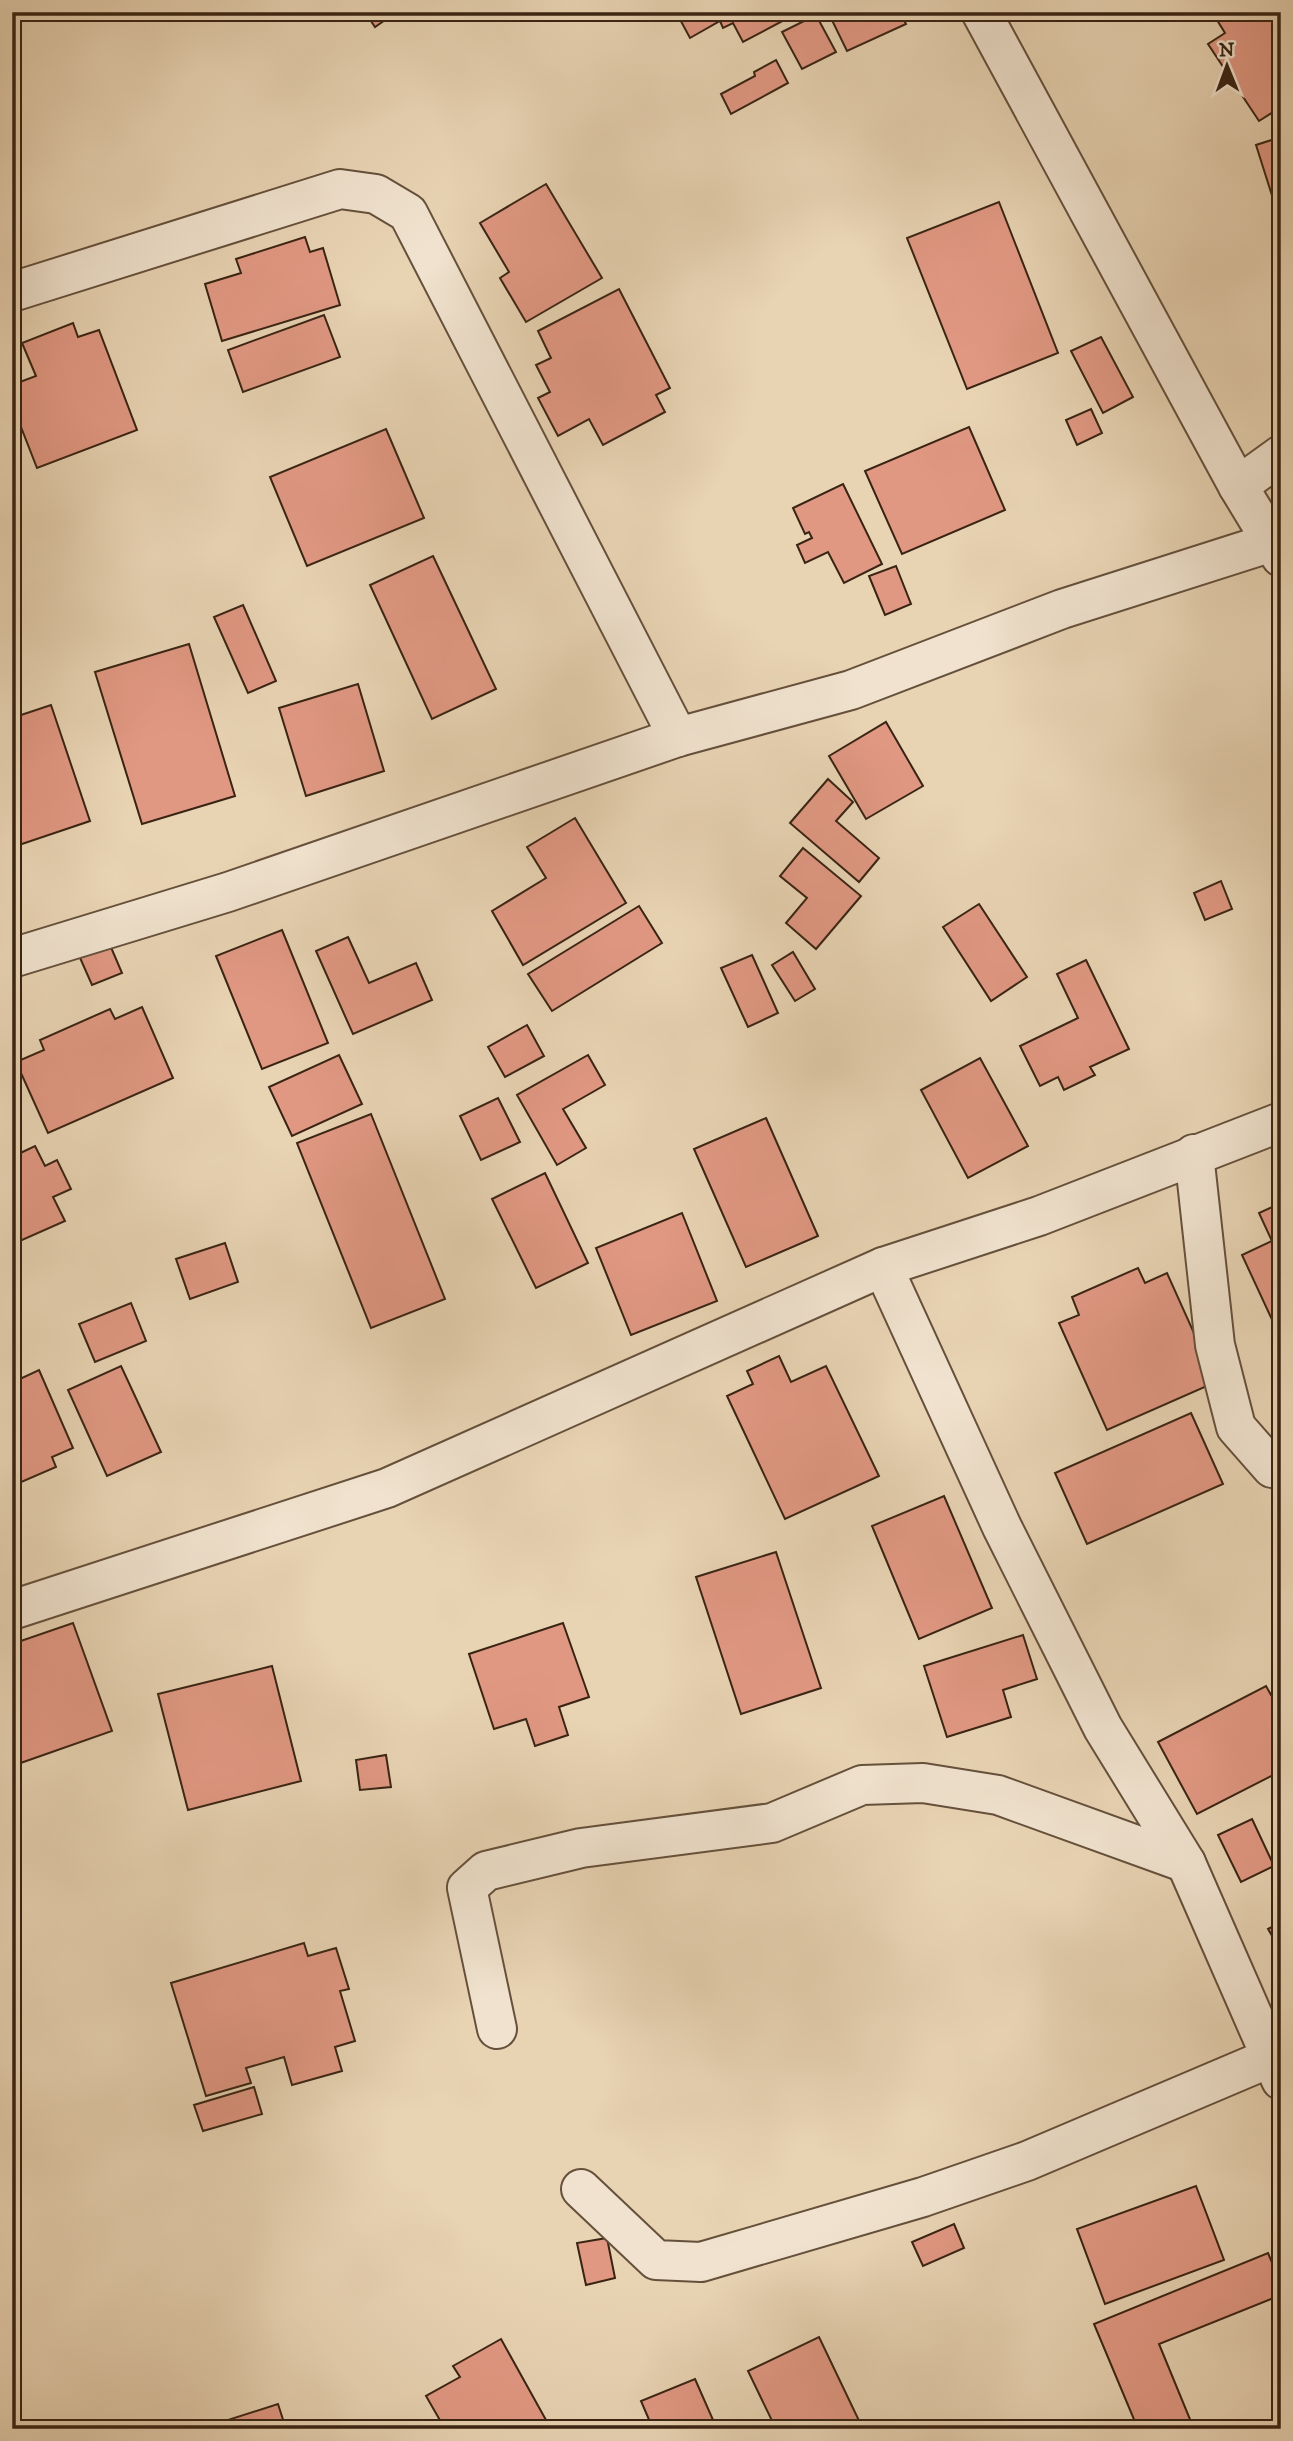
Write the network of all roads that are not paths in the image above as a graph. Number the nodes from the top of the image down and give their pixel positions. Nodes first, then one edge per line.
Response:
1 (981, 12) edge
2 (12, 292) edge
3 (1281, 454) edge
4 (1238, 486) junction
5 (1276, 549) edge
6 (678, 737) junction
7 (12, 958) edge
8 (1281, 1122) edge
9 (1194, 1154) junction
10 (883, 1266) junction
11 (1281, 1469) edge
12 (12, 1610) edge
13 (1186, 1863) junction
14 (497, 2029) dead end
15 (1276, 2068) edge
16 (581, 2189) dead end

1 - 4 street
2 - 6 street
3 - 4 street
4 - 5 street
5 - 6 street
6 - 7 street
8 - 9 street
9 - 10 street
9 - 11 street
10 - 12 street
10 - 13 street
13 - 14 street
13 - 15 street
15 - 16 street

